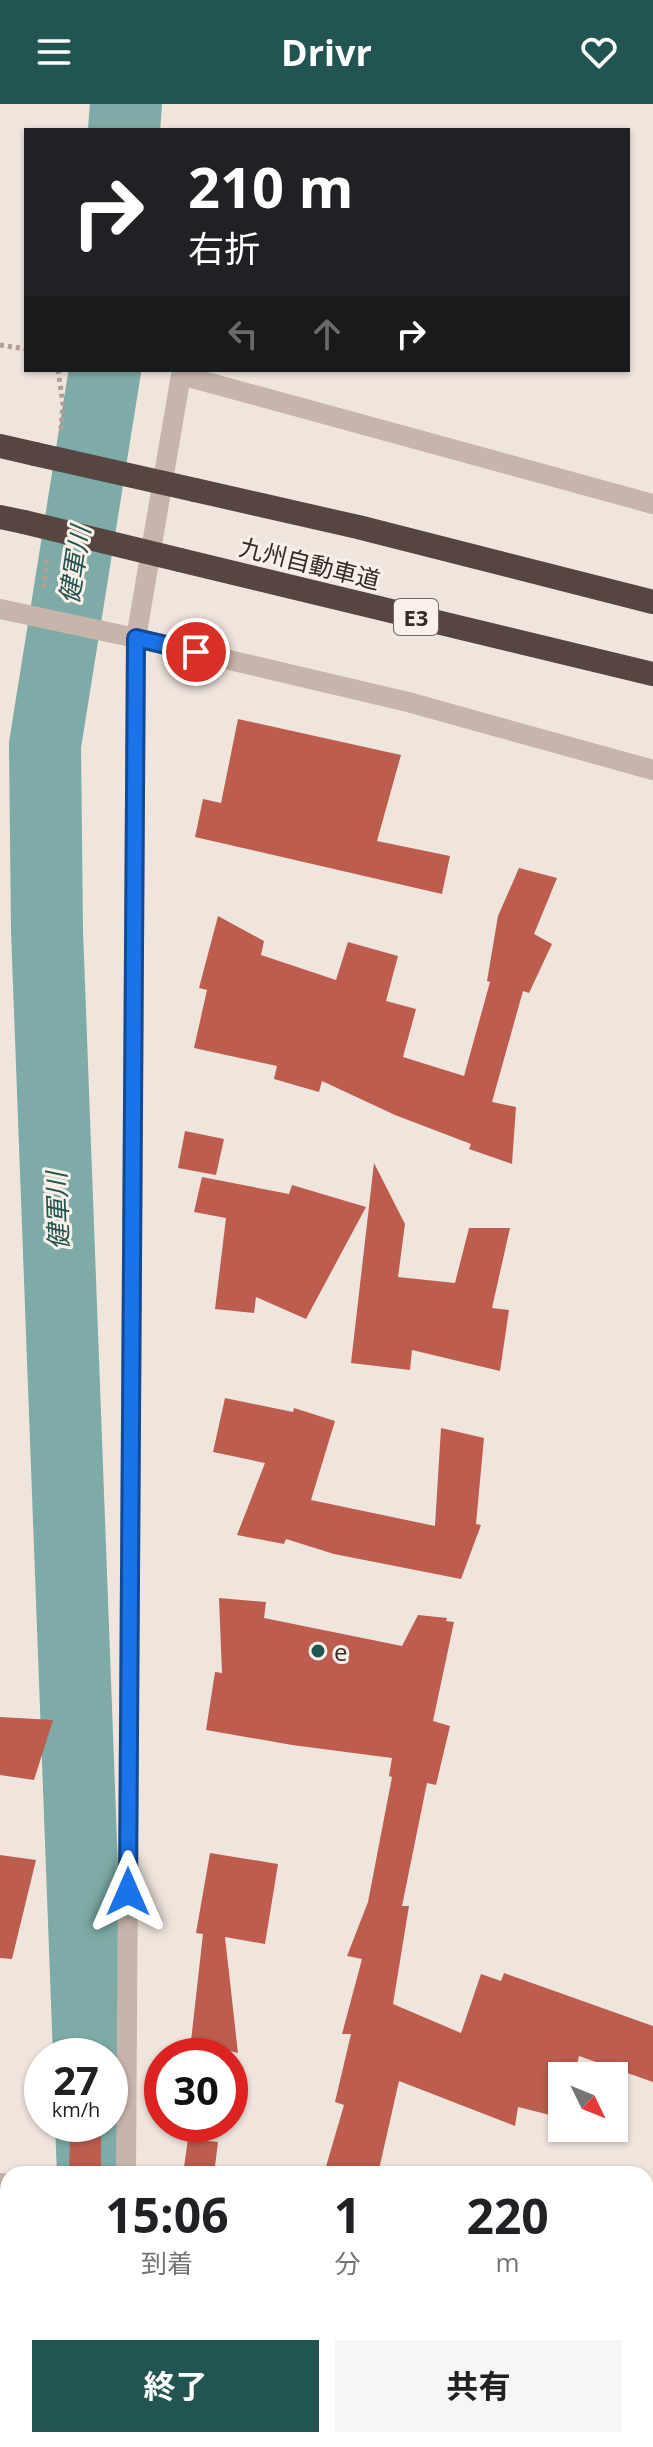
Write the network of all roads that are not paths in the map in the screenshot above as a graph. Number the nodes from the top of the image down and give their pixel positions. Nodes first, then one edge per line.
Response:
1 (0, 446) edge
2 (653, 504) edge
3 (12, 520) edge
4 (653, 602) edge
5 (0, 609) edge
6 (136, 638) junction
7 (653, 674) edge
8 (653, 770) edge
9 (126, 2166) edge

1 - 4 highway, 九州自動車道, bridge
2 - 6 street
3 - 7 highway, 九州自動車道 / E3, bridge
5 - 6 street
6 - 8 street
6 - 9 street

